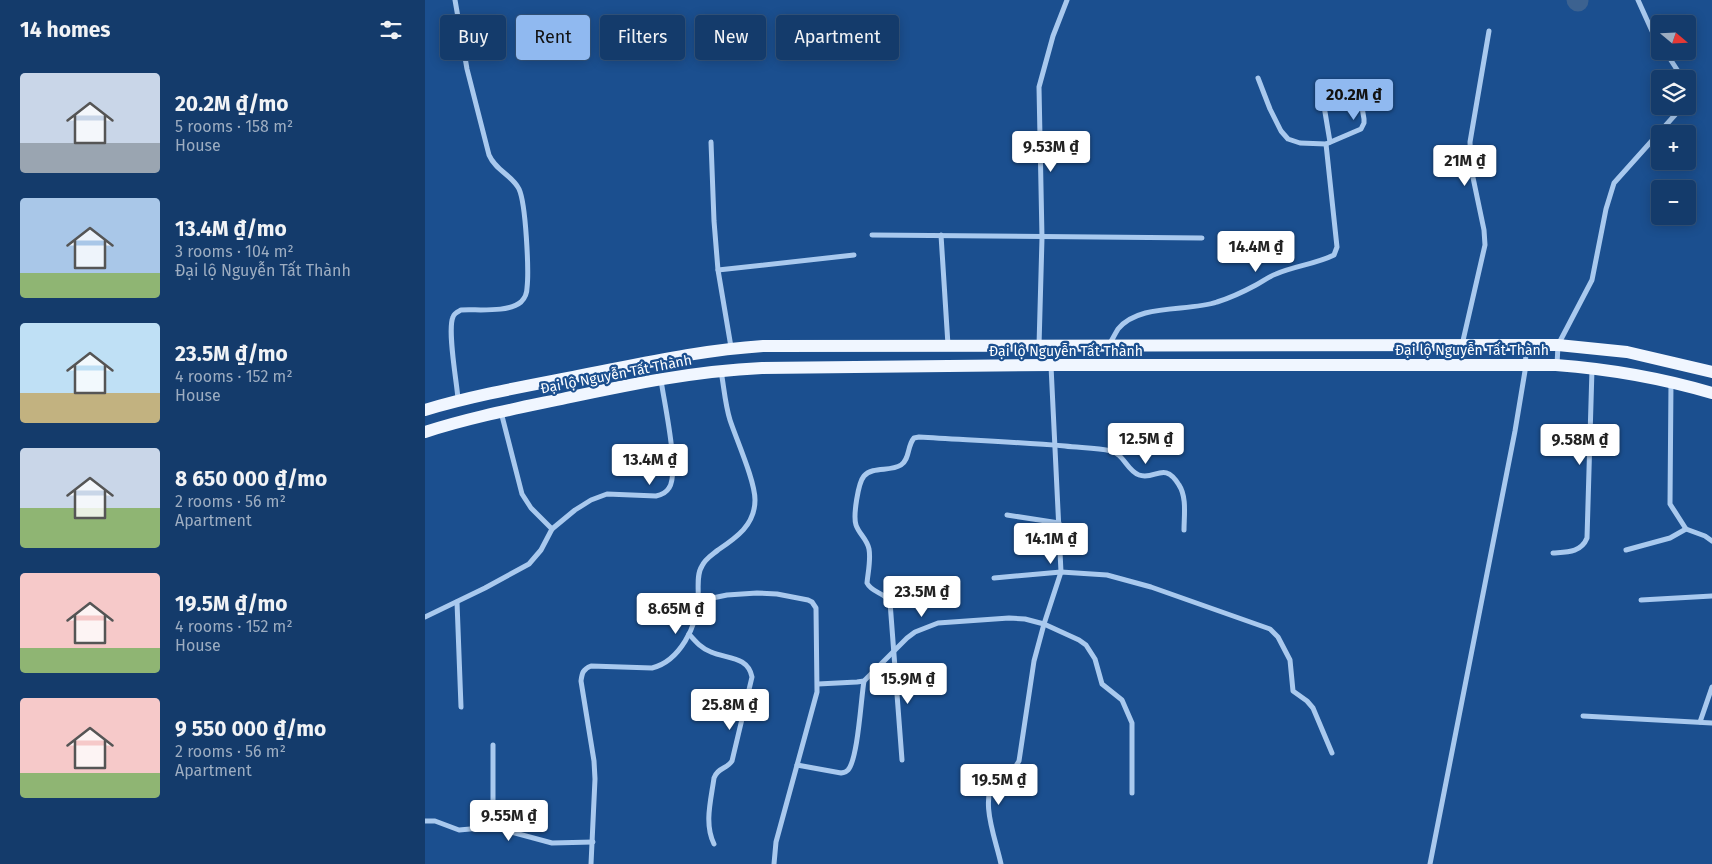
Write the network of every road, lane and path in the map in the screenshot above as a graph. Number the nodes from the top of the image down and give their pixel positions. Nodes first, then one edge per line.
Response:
1 (455, 0) edge
2 (1067, 0) edge
3 (1638, 0) edge
4 (1651, 29) edge
5 (1489, 31) dead end
6 (1258, 78) dead end
7 (1358, 84) dead end
8 (1321, 88) dead end
9 (1675, 115) edge
10 (711, 142) dead end
11 (1328, 143) junction
12 (871, 235) dead end
13 (941, 235) junction
14 (1042, 238) junction
15 (1202, 238) dead end
16 (853, 255) dead end
17 (718, 270) junction
18 (1462, 345) junction
19 (1525, 345) junction
20 (1558, 345) junction
21 (948, 346) junction
22 (1039, 346) junction
23 (1108, 346) junction
24 (731, 348) junction
25 (1044, 365) junction
26 (1526, 365) junction
27 (1557, 366) junction
28 (1592, 368) junction
29 (734, 369) junction
30 (721, 371) junction
31 (1712, 372) edge
32 (660, 378) junction
33 (1671, 382) junction
34 (1712, 393) edge
35 (459, 400) junction
36 (425, 410) edge
37 (501, 412) junction
38 (425, 432) edge
39 (1055, 445) junction
40 (1007, 515) dead end
41 (1059, 523) junction
42 (552, 529) junction
43 (1686, 529) junction
44 (1184, 530) dead end
45 (1712, 541) edge
46 (1626, 550) dead end
47 (1553, 553) dead end
48 (1061, 572) junction
49 (994, 578) dead end
50 (1712, 596) edge
51 (1641, 600) dead end
52 (698, 601) junction
53 (457, 602) junction
54 (425, 617) edge
55 (1044, 624) junction
56 (689, 634) junction
57 (894, 652) junction
58 (864, 681) junction
59 (817, 684) junction
60 (1712, 687) edge
61 (461, 707) dead end
62 (1583, 716) dead end
63 (1700, 722) junction
64 (1712, 723) edge
65 (493, 745) dead end
66 (1332, 753) dead end
67 (901, 760) dead end
68 (797, 765) junction
69 (1132, 793) dead end
70 (425, 821) edge
71 (493, 827) junction
72 (593, 842) junction
73 (714, 844) dead end
74 (591, 864) edge
75 (774, 864) edge
76 (1001, 864) edge
77 (1430, 864) edge

1 - 35 street
2 - 14 street
3 - 4 street
5 - 18 street
6 - 11 street
7 - 11 street
8 - 11 street
9 - 20 street
10 - 17 street
11 - 23 street
12 - 13 street
13 - 14 street
13 - 21 street
14 - 15 street
14 - 22 street
16 - 17 street
17 - 24 street
18 - 19 main road, Đại lộ Nguyễn Tất Thành
18 - 23 main road, Đại lộ Nguyễn Tất Thành
19 - 20 main road, Đại lộ Nguyễn Tất Thành
19 - 26 street
20 - 27 street
20 - 31 main road, Đại lộ Nguyễn Tất Thành
21 - 22 main road, Đại lộ Nguyễn Tất Thành
21 - 24 main road, Đại lộ Nguyễn Tất Thành
22 - 23 main road, Đại lộ Nguyễn Tất Thành
22 - 25 main road
24 - 29 main road
24 - 35 main road, Đại lộ Nguyễn Tất Thành
25 - 26 main road, Đại lộ Nguyễn Tất Thành
25 - 29 main road, Đại lộ Nguyễn Tất Thành
25 - 39 street
26 - 27 main road, Đại lộ Nguyễn Tất Thành
26 - 77 street
27 - 28 main road, Đại lộ Nguyễn Tất Thành
28 - 33 main road, Đại lộ Nguyễn Tất Thành
28 - 47 street
29 - 30 main road, Đại lộ Nguyễn Tất Thành
30 - 32 main road, Đại lộ Nguyễn Tất Thành
30 - 52 street
32 - 37 main road, Đại lộ Nguyễn Tất Thành
32 - 42 street
33 - 34 main road, Đại lộ Nguyễn Tất Thành
33 - 43 street
35 - 36 main road, Đại lộ Nguyễn Tất Thành
37 - 38 main road, Đại lộ Nguyễn Tất Thành
37 - 42 street
39 - 41 street
39 - 44 street
39 - 57 street
40 - 41 street
41 - 48 street
42 - 53 street
43 - 45 street
43 - 46 street
48 - 49 street
48 - 55 street
48 - 66 street
50 - 51 street
52 - 56 street
52 - 59 street
53 - 54 street
53 - 61 street
55 - 57 street
55 - 69 street
55 - 76 street
56 - 72 street
56 - 73 street
57 - 58 street
57 - 67 street
58 - 59 street
58 - 68 street
59 - 68 street
60 - 63 street
62 - 63 street
63 - 64 street
65 - 71 street
68 - 75 street
70 - 71 street
71 - 72 street
72 - 74 street

